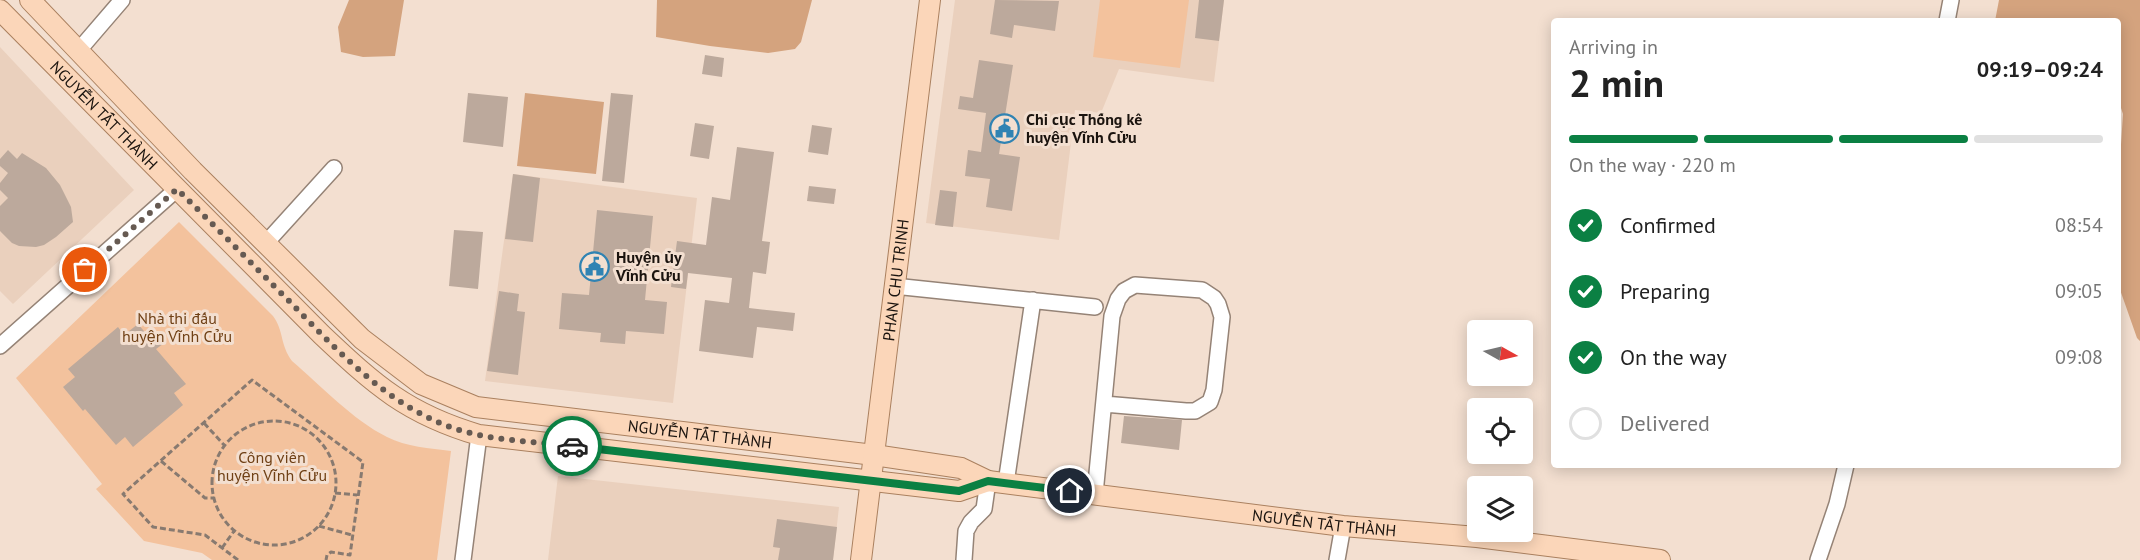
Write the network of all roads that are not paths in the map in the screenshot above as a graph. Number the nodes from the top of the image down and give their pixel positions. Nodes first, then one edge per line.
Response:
1 (30, 0) edge
2 (122, 0) edge
3 (930, 0) edge
4 (1952, 0) edge
5 (0, 10) edge
6 (1948, 18) edge
7 (78, 50) junction
8 (333, 168) dead end
9 (193, 171) junction
10 (177, 189) junction
11 (265, 244) junction
12 (894, 286) junction
13 (1033, 300) junction
14 (1095, 307) dead end
15 (2, 341) edge
16 (1104, 404) junction
17 (517, 413) junction
18 (479, 435) junction
19 (513, 439) junction
20 (873, 455) junction
21 (1845, 468) edge
22 (871, 480) junction
23 (997, 482) junction
24 (1095, 494) junction
25 (1343, 526) junction
26 (464, 560) edge
27 (861, 560) edge
28 (964, 560) edge
29 (1337, 560) edge
30 (1656, 560) edge
31 (1818, 560) edge

1 - 7 main road, NGUYỄN TẤT THÀNH
2 - 7 street
3 - 12 main road, PHAN CHU TRINH
4 - 6 street
5 - 10 main road, NGUYỄN TẤT THÀNH
7 - 9 main road, NGUYỄN TẤT THÀNH
8 - 11 street
9 - 10 main road
9 - 11 main road, NGUYỄN TẤT THÀNH
10 - 15 street
10 - 18 main road, NGUYỄN TẤT THÀNH
11 - 17 main road, NGUYỄN TẤT THÀNH
12 - 13 street
12 - 20 main road, PHAN CHU TRINH
13 - 14 street
13 - 23 street
16 - 16 street
16 - 24 street
17 - 19 main road
17 - 20 main road, NGUYỄN TẤT THÀNH
18 - 19 main road, NGUYỄN TẤT THÀNH
18 - 26 street
19 - 22 main road, NGUYỄN TẤT THÀNH
20 - 22 main road, PHAN CHU TRINH
20 - 23 main road, NGUYỄN TẤT THÀNH
21 - 31 street
22 - 23 main road, NGUYỄN TẤT THÀNH
22 - 27 main road, PHAN CHU TRINH
23 - 24 main road, NGUYỄN TẤT THÀNH
23 - 28 street
24 - 25 main road, NGUYỄN TẤT THÀNH
25 - 29 street
25 - 30 main road, NGUYỄN TẤT THÀNH

